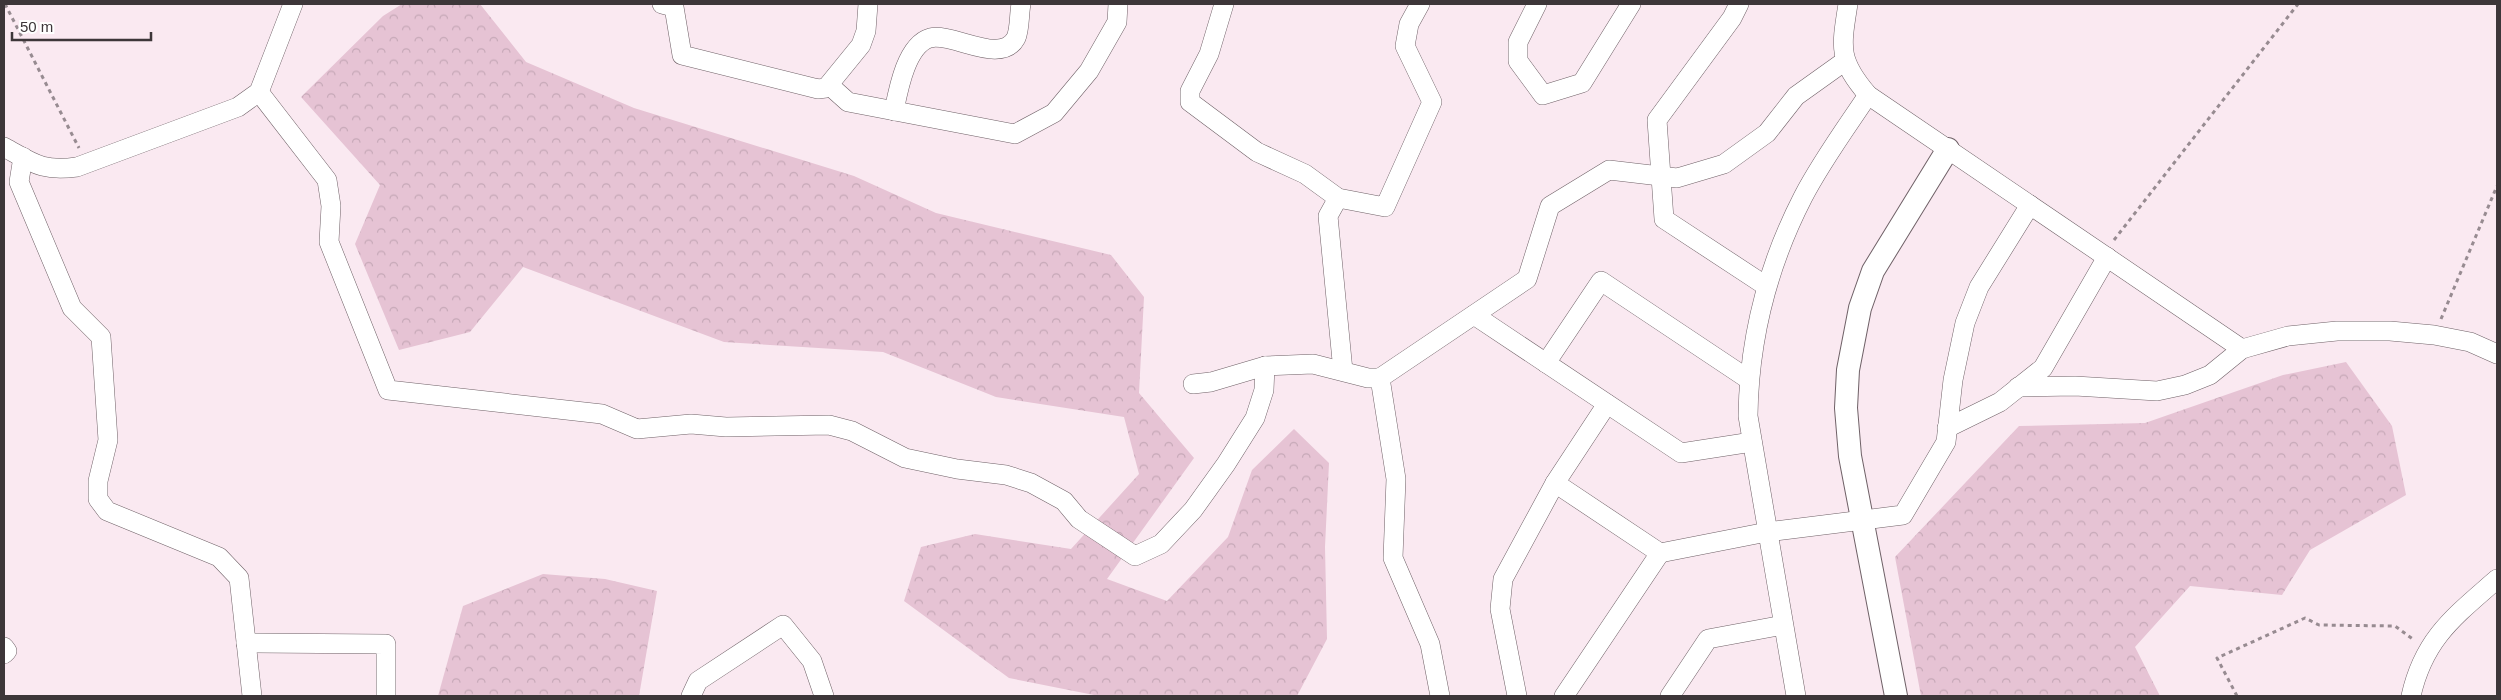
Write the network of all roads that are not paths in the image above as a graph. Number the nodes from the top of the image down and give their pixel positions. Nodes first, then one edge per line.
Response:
1 (293, 4) edge
2 (662, 4) edge
3 (868, 4) edge
4 (1021, 4) edge
5 (1118, 4) edge
6 (1224, 4) edge
7 (1420, 4) edge
8 (1537, 4) edge
9 (1631, 4) edge
10 (1739, 4) edge
11 (1848, 4) edge
12 (1844, 61) junction
13 (828, 85) junction
14 (259, 92) junction
15 (1868, 95) junction
16 (894, 111) junction
17 (4, 146) edge
18 (1948, 149) junction
19 (23, 157) junction
20 (1661, 176) junction
21 (1338, 198) junction
22 (2030, 205) junction
23 (2105, 256) junction
24 (1766, 286) junction
25 (1474, 315) junction
26 (2242, 349) junction
27 (2497, 354) edge
28 (1546, 363) junction
29 (1265, 366) junction
30 (1343, 371) junction
31 (1380, 378) junction
32 (1748, 379) junction
33 (1193, 384) dead end
34 (2018, 388) junction
35 (1607, 404) junction
36 (1947, 428) junction
37 (1752, 442) junction
38 (1555, 483) junction
39 (1862, 520) junction
40 (1767, 532) junction
41 (1660, 553) junction
42 (2497, 579) edge
43 (1783, 625) junction
44 (246, 643) junction
45 (4, 647) edge
46 (4, 654) edge
47 (252, 696) edge
48 (386, 696) edge
49 (691, 696) edge
50 (824, 696) edge
51 (1440, 696) edge
52 (1517, 696) edge
53 (1564, 696) edge
54 (1670, 696) edge
55 (1796, 696) edge
56 (1896, 696) edge
57 (2411, 696) edge

1 - 14 street
2 - 13 street
3 - 13 street
4 - 16 street
5 - 16 street
6 - 21 street
7 - 21 street
8 - 9 street
10 - 20 street
11 - 12 street
12 - 15 street
12 - 20 street
13 - 16 street
14 - 19 street
14 - 29 street
15 - 18 street
15 - 24 street
17 - 19 street
18 - 22 street
18 - 39 street
19 - 44 street
20 - 24 street
20 - 25 street
21 - 30 street
22 - 23 street
22 - 36 street
23 - 26 street
23 - 34 street
24 - 32 street
25 - 28 street
25 - 31 street
26 - 27 street
26 - 34 street
28 - 32 street
28 - 35 street
29 - 30 street
29 - 33 street
30 - 31 street
31 - 51 street
32 - 37 street
34 - 36 street
35 - 37 street
35 - 38 street
36 - 39 street
37 - 40 street
38 - 41 street
38 - 52 street
39 - 40 street
39 - 56 street
40 - 41 street
40 - 43 street
41 - 53 street
42 - 57 street
43 - 54 street
43 - 55 street
44 - 47 street
44 - 48 street
45 - 46 street
49 - 50 street

